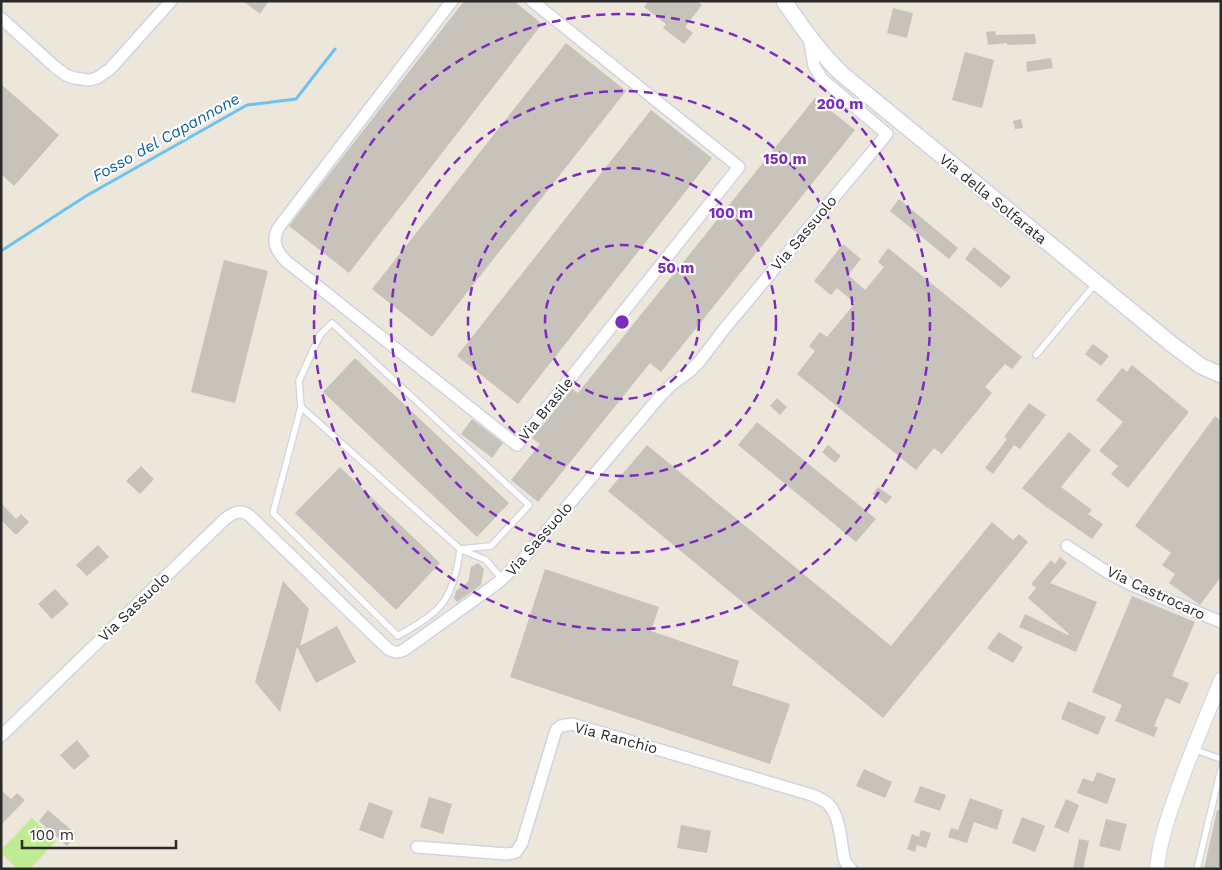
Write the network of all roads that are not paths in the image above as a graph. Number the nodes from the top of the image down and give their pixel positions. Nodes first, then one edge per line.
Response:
1 (171, 1) edge
2 (452, 1) edge
3 (532, 1) edge
4 (784, 1) edge
5 (1, 18) edge
6 (808, 37) junction
7 (1096, 283) junction
8 (1036, 355) dead end
9 (1221, 375) edge
10 (300, 407) junction
11 (1068, 546) dead end
12 (460, 549) junction
13 (502, 579) junction
14 (1221, 622) edge
15 (1221, 680) edge
16 (1, 736) edge
17 (1193, 750) junction
18 (1221, 759) edge
19 (1221, 769) edge
20 (417, 847) dead end
21 (851, 869) edge
22 (1157, 869) edge
23 (1197, 869) edge

1 - 5 street
2 - 3 street, Via Brasile
4 - 6 main road, Via della Solfarata
6 - 7 main road, Via della Solfarata
6 - 13 street, Via Sassuolo
7 - 8 lane
7 - 9 main road, Via della Solfarata
10 - 12 lane
10 - 12 lane
10 - 12 lane
11 - 14 street, Via Castrocaro
12 - 13 lane
13 - 16 street, Via Sassuolo
15 - 17 street
17 - 18 lane
17 - 22 street
19 - 23 lane
20 - 21 street, Via Ranchio

